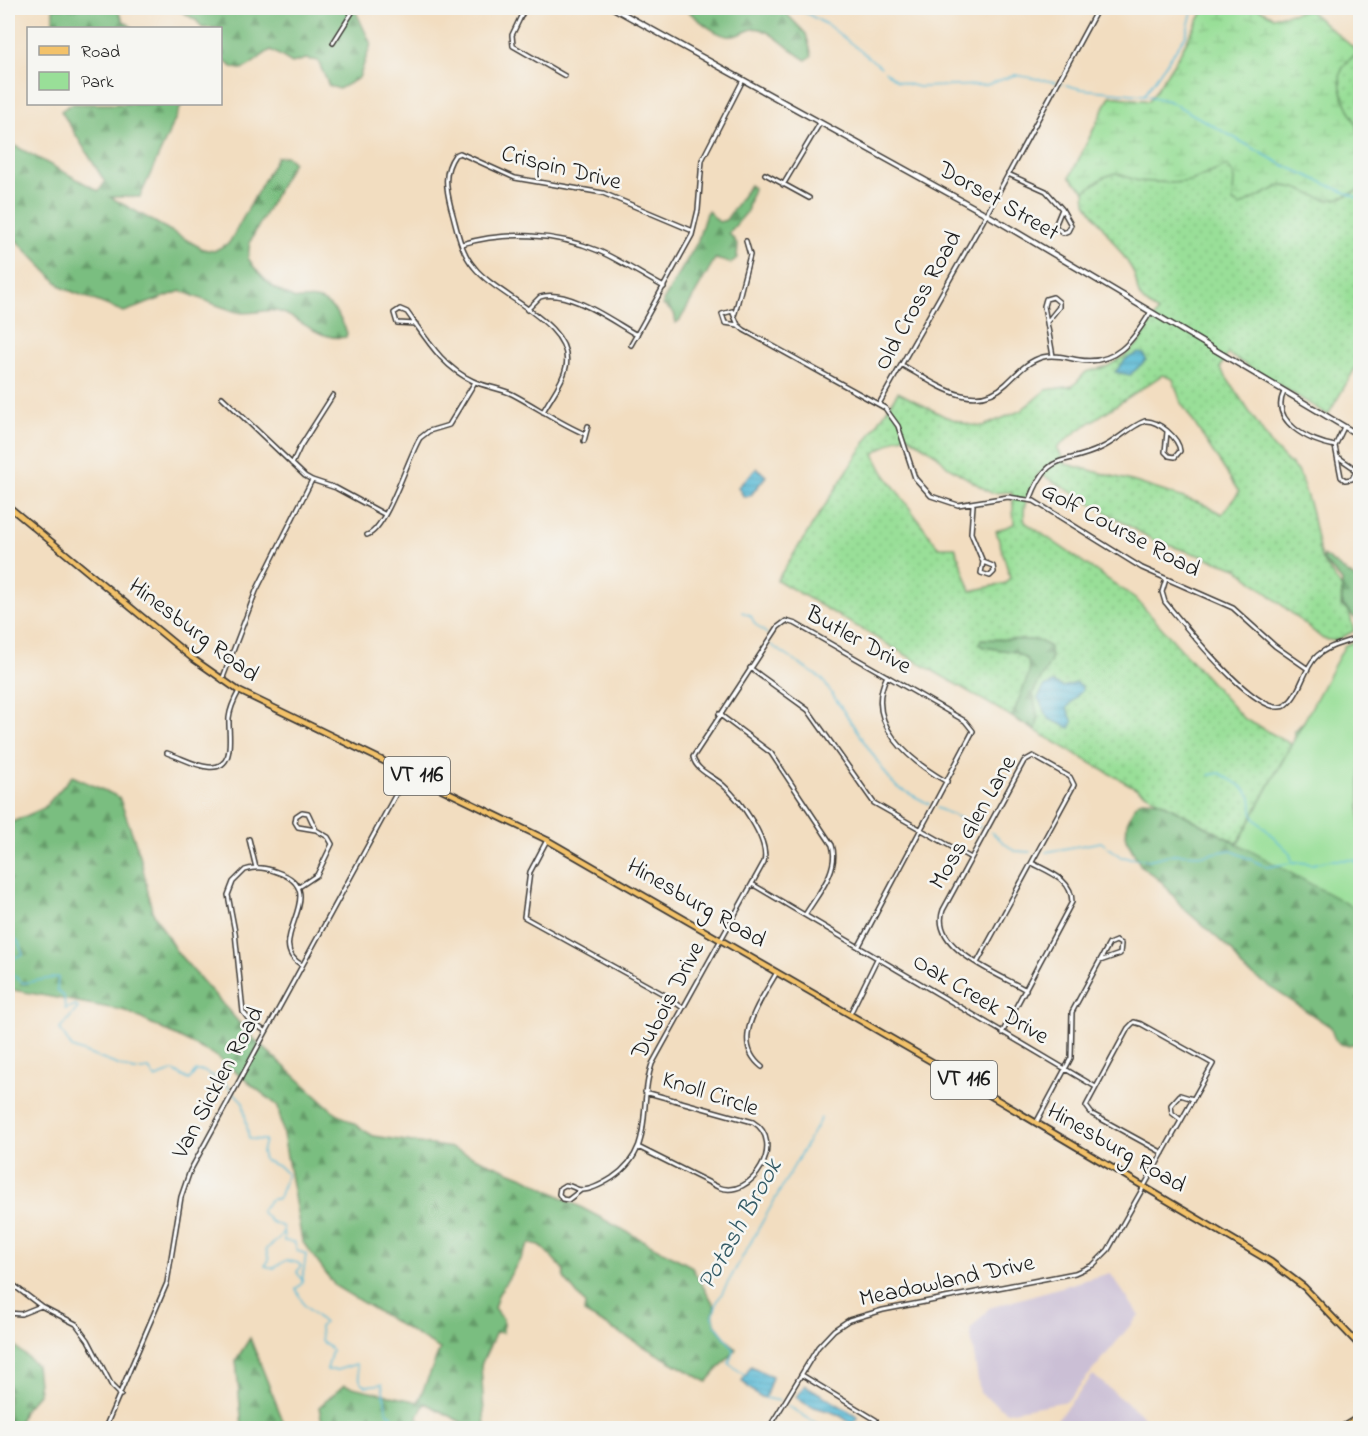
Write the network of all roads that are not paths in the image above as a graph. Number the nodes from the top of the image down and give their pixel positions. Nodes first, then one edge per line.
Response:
1 (355, 8) edge
2 (525, 8) edge
3 (614, 8) edge
4 (1098, 8) edge
5 (333, 43) dead end
6 (565, 76) dead end
7 (743, 80) junction
8 (820, 123) junction
9 (765, 174) dead end
10 (1008, 174) junction
11 (783, 185) junction
12 (809, 198) dead end
13 (1062, 209) junction
14 (986, 214) junction
15 (693, 231) junction
16 (746, 241) dead end
17 (462, 244) junction
18 (664, 287) junction
19 (527, 310) junction
20 (1150, 313) junction
21 (735, 315) junction
22 (1047, 322) junction
23 (416, 324) junction
24 (738, 325) junction
25 (637, 335) junction
26 (631, 345) dead end
27 (1053, 356) junction
28 (902, 365) junction
29 (475, 382) junction
30 (1284, 392) junction
31 (333, 395) dead end
32 (222, 397) dead end
33 (879, 404) junction
34 (543, 412) junction
35 (588, 426) dead end
36 (1344, 427) junction
37 (1167, 432) junction
38 (585, 434) junction
39 (1360, 436) edge
40 (584, 441) dead end
41 (1335, 446) junction
42 (1338, 457) junction
43 (292, 464) junction
44 (312, 480) junction
45 (1030, 500) junction
46 (973, 504) junction
47 (8, 506) edge
48 (384, 514) junction
49 (367, 535) dead end
50 (983, 562) junction
51 (1166, 579) junction
52 (1360, 637) edge
53 (750, 668) junction
54 (1308, 669) junction
55 (887, 676) junction
56 (222, 680) junction
57 (239, 691) junction
58 (719, 714) junction
59 (167, 753) dead end
60 (408, 772) junction
61 (947, 782) junction
62 (316, 830) junction
63 (921, 831) junction
64 (249, 839) dead end
65 (547, 840) junction
66 (971, 858) junction
67 (1032, 862) junction
68 (256, 867) junction
69 (752, 884) junction
70 (299, 887) junction
71 (806, 915) junction
72 (721, 939) junction
73 (859, 946) junction
74 (878, 957) junction
75 (978, 961) junction
76 (1100, 961) junction
77 (302, 966) junction
78 (777, 972) junction
79 (1026, 990) junction
80 (683, 1008) junction
81 (850, 1014) junction
82 (265, 1031) junction
83 (1002, 1033) junction
84 (762, 1067) dead end
85 (1065, 1070) junction
86 (1094, 1086) junction
87 (645, 1092) junction
88 (1193, 1100) junction
89 (1181, 1120) junction
90 (1036, 1123) junction
91 (638, 1147) junction
92 (1163, 1153) junction
93 (1144, 1186) junction
94 (580, 1190) junction
95 (8, 1281) edge
96 (41, 1306) junction
97 (8, 1313) edge
98 (1360, 1346) edge
99 (802, 1375) junction
100 (121, 1395) junction
101 (1360, 1416) edge
102 (876, 1420) dead end
103 (105, 1428) edge
104 (769, 1428) edge
105 (1342, 1428) edge

1 - 5 street
2 - 6 street
3 - 7 street, Dorset Street
4 - 10 street, Old Cross Road
7 - 8 street, Dorset Street
7 - 15 street
8 - 11 street
8 - 14 street, Dorset Street
9 - 11 street
10 - 13 street
10 - 14 street, Old Cross Road
11 - 12 street
13 - 13 street
14 - 20 street, Dorset Street
14 - 28 street, Old Cross Road
15 - 17 street, Crispin Drive
15 - 18 street
16 - 21 street
17 - 18 street
17 - 19 street
18 - 25 street
19 - 25 street
19 - 34 street
20 - 27 street
20 - 30 street, Dorset Street
21 - 24 street
21 - 24 street
22 - 22 street
22 - 27 street
23 - 23 street
23 - 29 street
24 - 33 street
25 - 26 street
27 - 28 street
28 - 33 street, Old Cross Road
29 - 34 street
29 - 48 street
30 - 36 street, Dorset Street
30 - 41 street
31 - 43 street
32 - 43 street
33 - 46 street, Golf Course Road
34 - 38 street
35 - 38 street
36 - 39 street, Dorset Street
36 - 41 street
37 - 37 street
37 - 45 street
38 - 40 street
41 - 42 street
42 - 42 street
43 - 44 street
44 - 48 street
44 - 56 street
45 - 46 street, Golf Course Road
45 - 51 street, Golf Course Road
46 - 50 street
47 - 56 main road, Hinesburg Road / VT 116
48 - 49 street
50 - 50 street
51 - 54 street, Golf Course Road
51 - 54 street
52 - 54 street
53 - 55 street, Butler Drive
53 - 58 street, Butler Drive
53 - 63 street
55 - 61 street
55 - 61 street, Butler Drive
56 - 57 main road, Hinesburg Road / VT 116
57 - 59 street
57 - 60 main road, Hinesburg Road / VT 116
58 - 69 street, Butler Drive
58 - 71 street
60 - 65 main road, Hinesburg Road / VT 116
60 - 77 street, Van Sicklen Road
61 - 63 street, Butler Drive
62 - 62 street
62 - 70 street
63 - 66 street
63 - 73 street, Butler Drive
64 - 68 street
65 - 72 main road, Hinesburg Road / VT 116
65 - 80 street
66 - 67 street, Moss Glen Lane
66 - 75 street, Moss Glen Lane
67 - 75 street, Moss Glen Lane
67 - 79 street
68 - 70 street
68 - 82 street
69 - 71 street, Oak Creek Drive
69 - 72 street, Butler Drive
70 - 77 street
71 - 73 street, Oak Creek Drive
72 - 78 main road, Hinesburg Road / VT 116
72 - 80 street, Dubois Drive
73 - 74 street, Oak Creek Drive
74 - 81 street
74 - 83 street, Oak Creek Drive
75 - 79 street, Moss Glen Lane
76 - 76 street
76 - 85 street
77 - 82 street, Van Sicklen Road
78 - 81 main road, Hinesburg Road / VT 116
78 - 84 street
79 - 83 street
80 - 87 street, Dubois Drive
81 - 90 main road, Hinesburg Road / VT 116
82 - 100 street, Van Sicklen Road
83 - 85 street, Oak Creek Drive
85 - 86 street, Oak Creek Drive
85 - 90 street
86 - 88 street, Meadowland Drive
86 - 92 street
87 - 91 street, Dubois Drive
87 - 91 street, Knoll Circle
88 - 89 street, Meadowland Drive
88 - 89 street
89 - 92 street, Meadowland Drive
90 - 93 main road, Hinesburg Road / VT 116
91 - 94 street, Dubois Drive
92 - 93 street, Meadowland Drive
93 - 98 main road, Hinesburg Road / VT 116
93 - 99 street, Meadowland Drive
94 - 94 street, Dubois Drive
95 - 96 street
96 - 97 street
96 - 100 street
99 - 102 street
99 - 104 street, Meadowland Drive
100 - 103 street, Van Sicklen Road
101 - 105 highway

